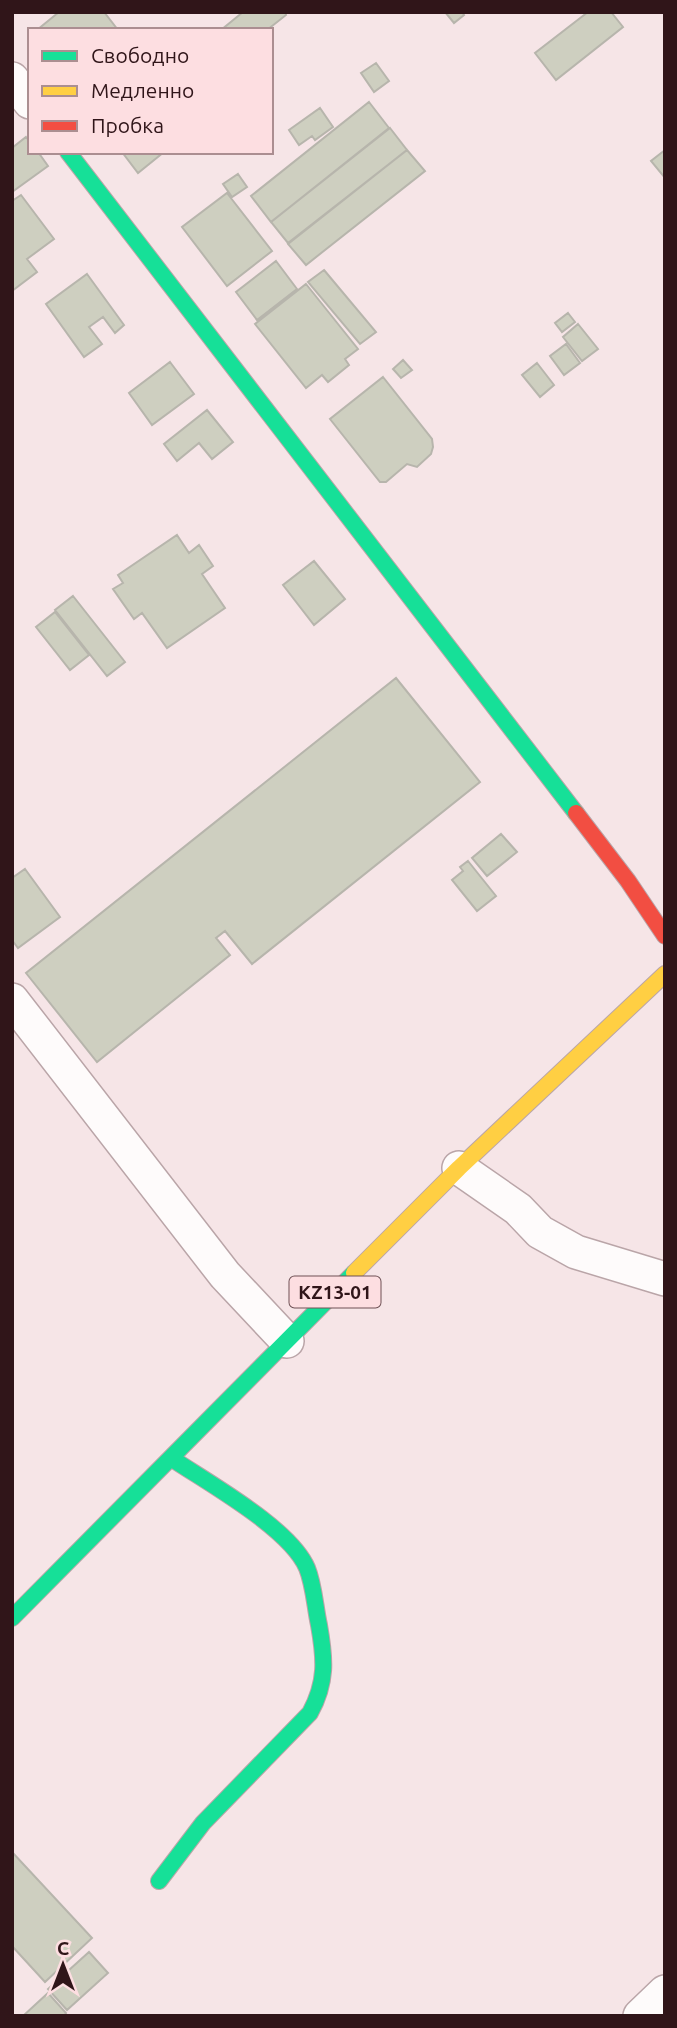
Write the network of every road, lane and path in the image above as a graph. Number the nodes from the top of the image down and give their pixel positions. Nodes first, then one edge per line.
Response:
1 (12, 79) edge
2 (28, 99) edge
3 (70, 154) edge
4 (665, 936) edge
5 (665, 974) edge
6 (12, 1000) edge
7 (458, 1168) junction
8 (665, 1279) edge
9 (287, 1341) junction
10 (171, 1458) junction
11 (12, 1618) edge
12 (159, 1881) dead end
13 (665, 1992) edge
14 (640, 2016) edge

1 - 2 street
3 - 4 main road
5 - 7 main road, KZ13-01
6 - 9 street
7 - 8 street
7 - 9 main road, KZ13-01
9 - 10 main road, KZ13-01
10 - 11 main road, KZ13-01
10 - 12 main road
13 - 14 street

